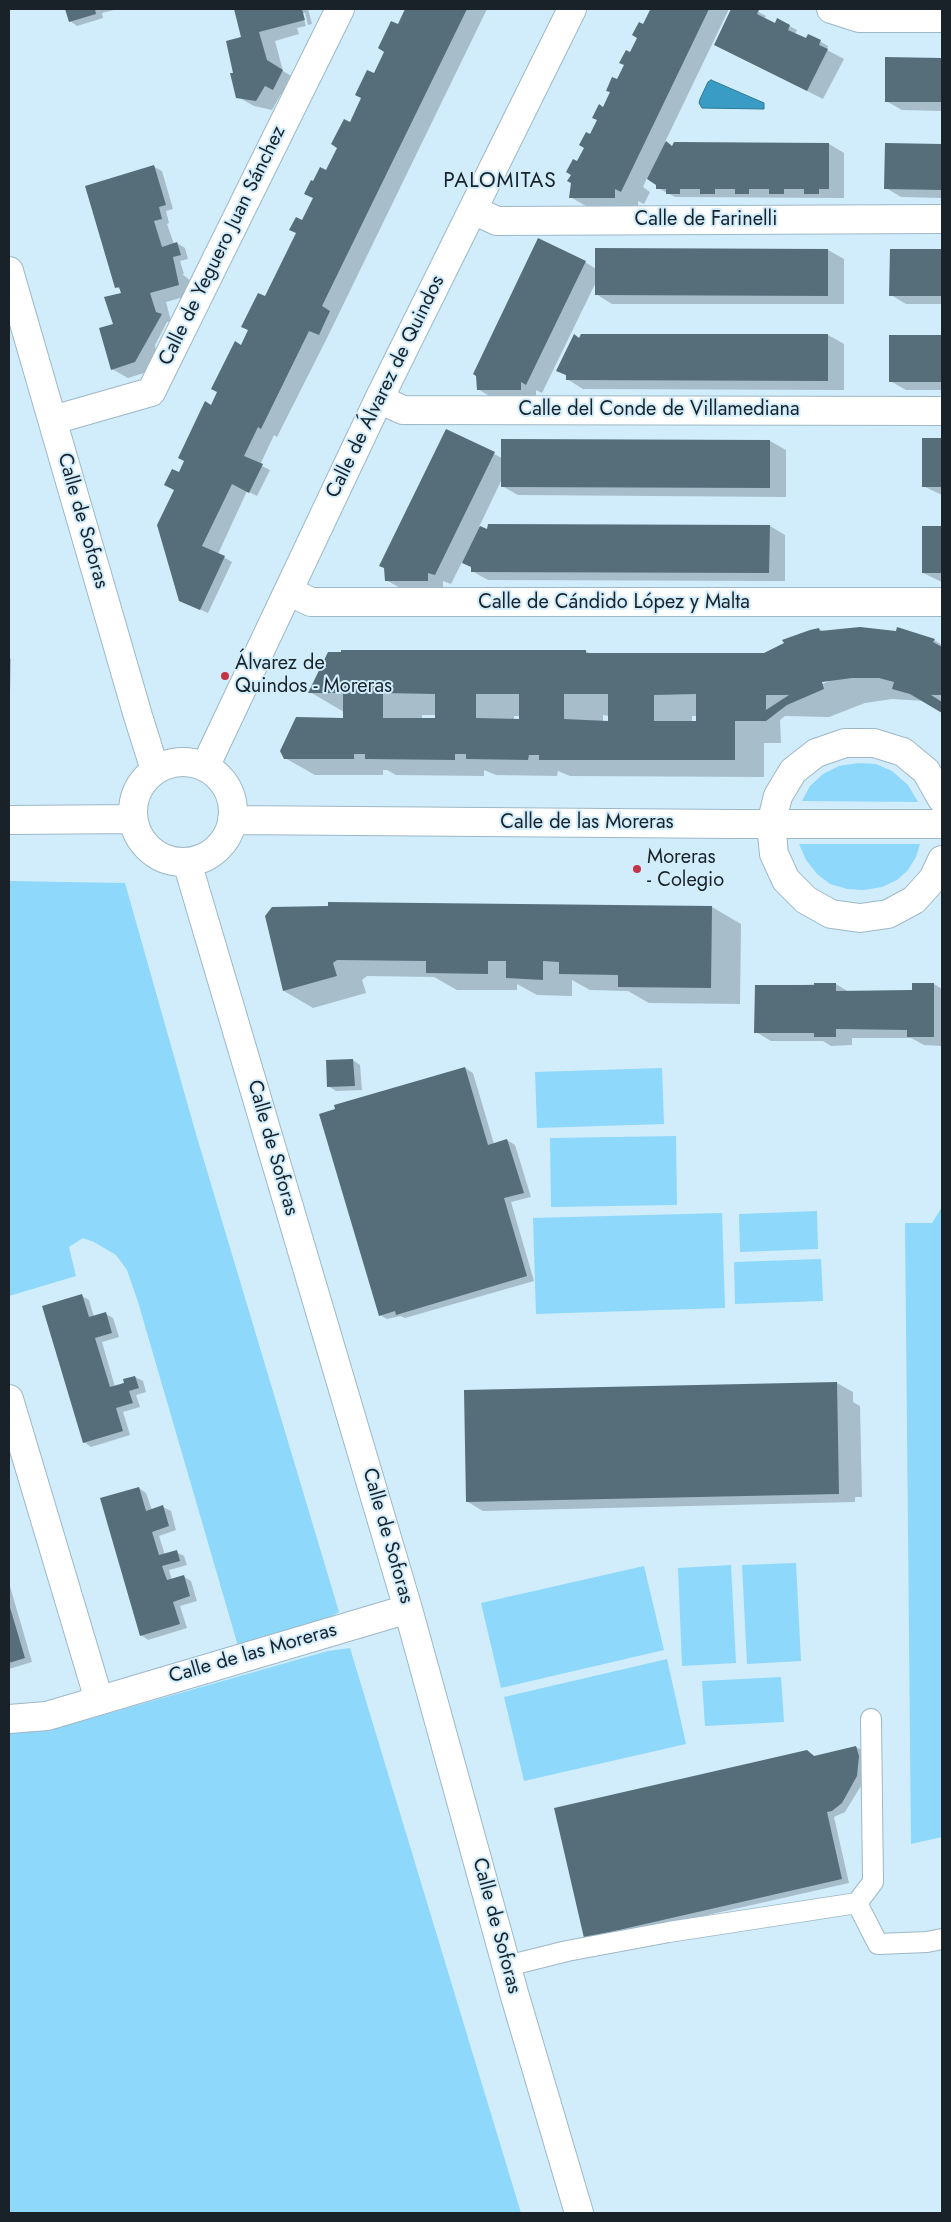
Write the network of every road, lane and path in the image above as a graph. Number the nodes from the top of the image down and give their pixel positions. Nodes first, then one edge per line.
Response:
1 (340, 9) edge
2 (572, 9) edge
3 (831, 9) edge
4 (942, 18) edge
5 (473, 210) junction
6 (942, 219) edge
7 (9, 272) edge
8 (379, 399) junction
9 (942, 411) edge
10 (53, 420) junction
11 (288, 591) junction
12 (942, 602) edge
13 (205, 767) junction
14 (155, 770) junction
15 (942, 799) edge
16 (133, 818) junction
17 (9, 820) edge
18 (232, 820) junction
19 (771, 824) junction
20 (942, 824) edge
21 (942, 860) edge
22 (187, 862) junction
23 (9, 1399) edge
24 (408, 1609) junction
25 (99, 1700) junction
26 (9, 1719) edge
27 (871, 1719) dead end
28 (858, 1903) junction
29 (942, 1939) edge
30 (506, 1966) junction
31 (579, 2213) edge

1 - 10 street, Calle de Yeguero Juan Sánchez
2 - 5 street, Calle de Álvarez de Quindos
3 - 4 street
5 - 6 street, Calle de Farinelli
5 - 8 street, Calle de Álvarez de Quindos
7 - 10 street, Calle de Soforas
8 - 9 street, Calle del Conde de Villamediana
8 - 11 street, Calle de Álvarez de Quindos
10 - 14 street, Calle de Soforas
11 - 12 street, Calle de Cándido López y Malta
11 - 13 street, Calle de Álvarez de Quindos
13 - 14 street
13 - 18 street
14 - 16 street
15 - 19 street
16 - 17 street
16 - 22 street
18 - 19 street, Calle de las Moreras
18 - 22 street
19 - 20 street, Calle de las Moreras
19 - 21 street
22 - 24 street, Calle de Soforas
23 - 25 street
24 - 25 street, Calle de las Moreras
24 - 30 street, Calle de Soforas
25 - 26 street, Calle de las Moreras
27 - 28 lane
28 - 29 lane
28 - 30 lane
30 - 31 street, Calle de Soforas

